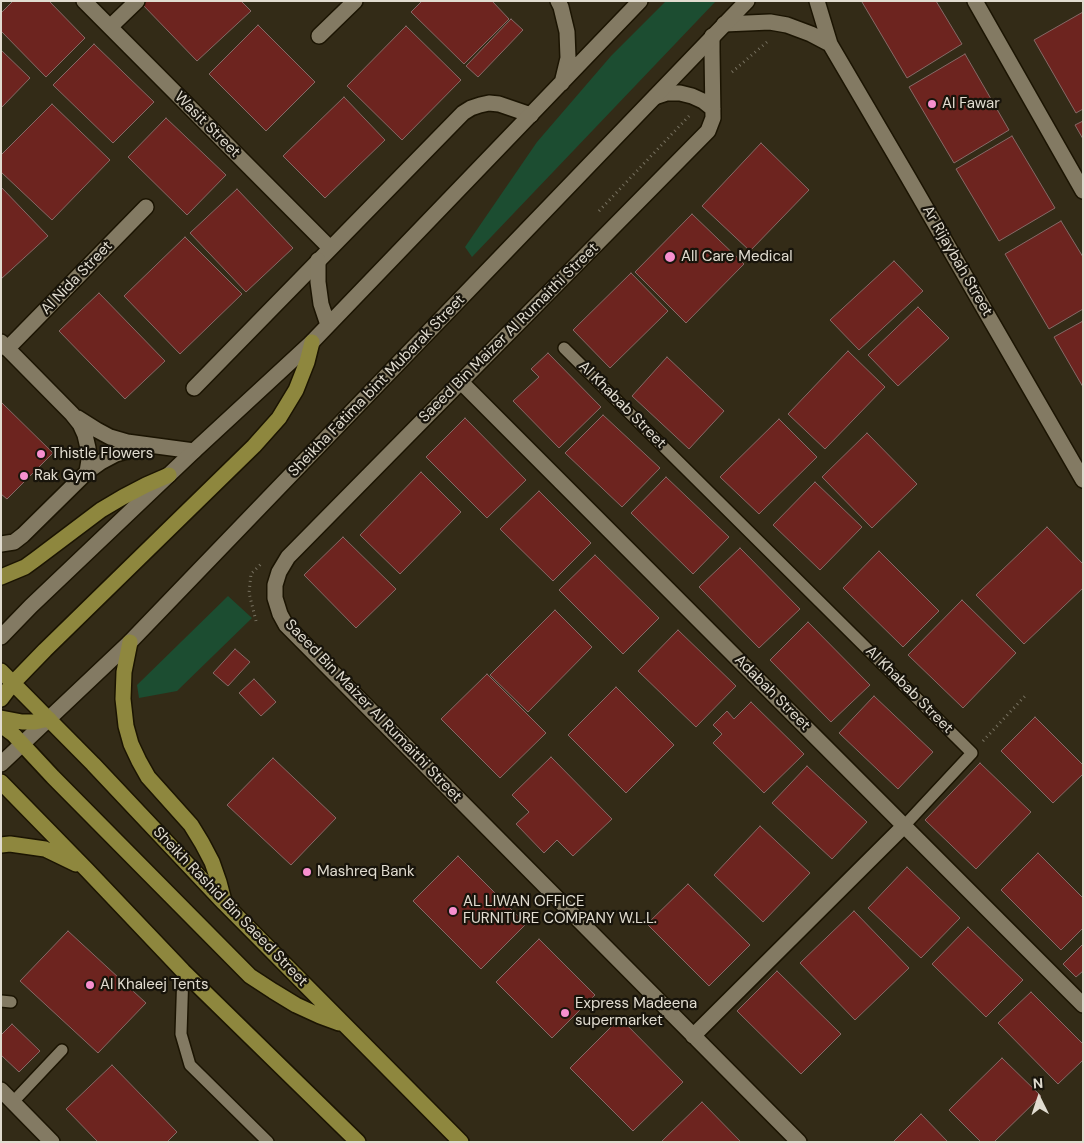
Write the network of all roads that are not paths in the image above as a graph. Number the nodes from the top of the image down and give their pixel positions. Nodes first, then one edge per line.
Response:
1 (84, 1) edge
2 (137, 1) edge
3 (355, 1) edge
4 (558, 1) edge
5 (640, 1) edge
6 (747, 1) edge
7 (975, 1) edge
8 (822, 5) edge
9 (724, 24) junction
10 (110, 27) junction
11 (319, 36) dead end
12 (712, 36) junction
13 (830, 44) junction
14 (562, 83) junction
15 (655, 97) junction
16 (713, 109) junction
17 (531, 115) junction
18 (1083, 191) edge
19 (146, 207) dead end
20 (330, 248) junction
21 (318, 260) junction
22 (328, 326) junction
23 (312, 342) junction
24 (4, 346) edge
25 (564, 348) dead end
26 (461, 382) junction
27 (194, 388) dead end
28 (72, 414) junction
29 (144, 446) junction
30 (194, 451) junction
31 (87, 472) junction
32 (169, 475) junction
33 (1083, 480) edge
34 (1, 544) edge
35 (1, 577) edge
36 (1, 637) edge
37 (130, 642) junction
38 (1, 671) edge
39 (13, 683) junction
40 (1, 699) edge
41 (1, 718) edge
42 (49, 719) junction
43 (1, 724) edge
44 (23, 744) junction
45 (1, 764) edge
46 (1, 782) edge
47 (904, 826) junction
48 (1, 845) edge
49 (87, 870) junction
50 (224, 903) junction
51 (183, 971) junction
52 (1083, 1005) edge
53 (345, 1026) junction
54 (693, 1036) junction
55 (62, 1050) dead end
56 (1, 1090) edge
57 (13, 1102) junction
58 (52, 1142) edge
59 (268, 1142) edge
60 (358, 1142) edge
61 (461, 1142) edge
62 (799, 1142) edge

1 - 10 street, Wasit Street
2 - 10 street
3 - 11 street
4 - 14 street
5 - 14 street
6 - 9 street, Sheikha Fatima bint Mubarak Street
7 - 18 street
8 - 13 street, Ar Rijaybah Street
9 - 12 street, Sheikha Fatima bint Mubarak Street
9 - 13 street
10 - 20 street, Wasit Street
12 - 15 street, Sheikha Fatima bint Mubarak Street
12 - 16 street, Saeed Bin Maizer Al Rumaithi Street
13 - 33 street, Ar Rijaybah Street
14 - 17 street
15 - 16 street
15 - 37 street, Sheikha Fatima bint Mubarak Street
16 - 26 street, Saeed Bin Maizer Al Rumaithi Street
17 - 20 street
17 - 22 street
19 - 24 street, Al Nida Street
20 - 21 street
21 - 22 street
21 - 27 street
22 - 23 street
23 - 30 street
23 - 39 main road
24 - 28 street, Al Nida Street
25 - 47 lane, Al Khabab Street
26 - 47 street, Adabah Street
26 - 54 street, Saeed Bin Maizer Al Rumaithi Street
28 - 29 street, Al Nida Street
28 - 31 street, Al Nida Street
29 - 30 street, Al Nida Street
29 - 31 street
30 - 32 street
31 - 34 street
32 - 35 main road
32 - 36 street
37 - 42 street, Sheikha Fatima bint Mubarak Street
37 - 50 main road
38 - 39 main road, Sheikh Rashid Bin Saeed Street
39 - 40 main road
39 - 42 main road, Sheikh Rashid Bin Saeed Street
41 - 42 main road
42 - 44 street, Sheikha Fatima bint Mubarak Street
42 - 50 main road, Sheikh Rashid Bin Saeed Street
43 - 44 main road
44 - 45 street, Sheikha Fatima bint Mubarak Street
44 - 53 main road
46 - 49 main road
47 - 52 street, Adabah Street
47 - 54 street
48 - 49 main road
49 - 51 main road
50 - 53 main road, Sheikh Rashid Bin Saeed Street
51 - 59 lane
51 - 60 main road
53 - 61 main road, Sheikh Rashid Bin Saeed Street
54 - 62 street, Saeed Bin Maizer Al Rumaithi Street
55 - 57 lane
56 - 57 street
57 - 58 street

